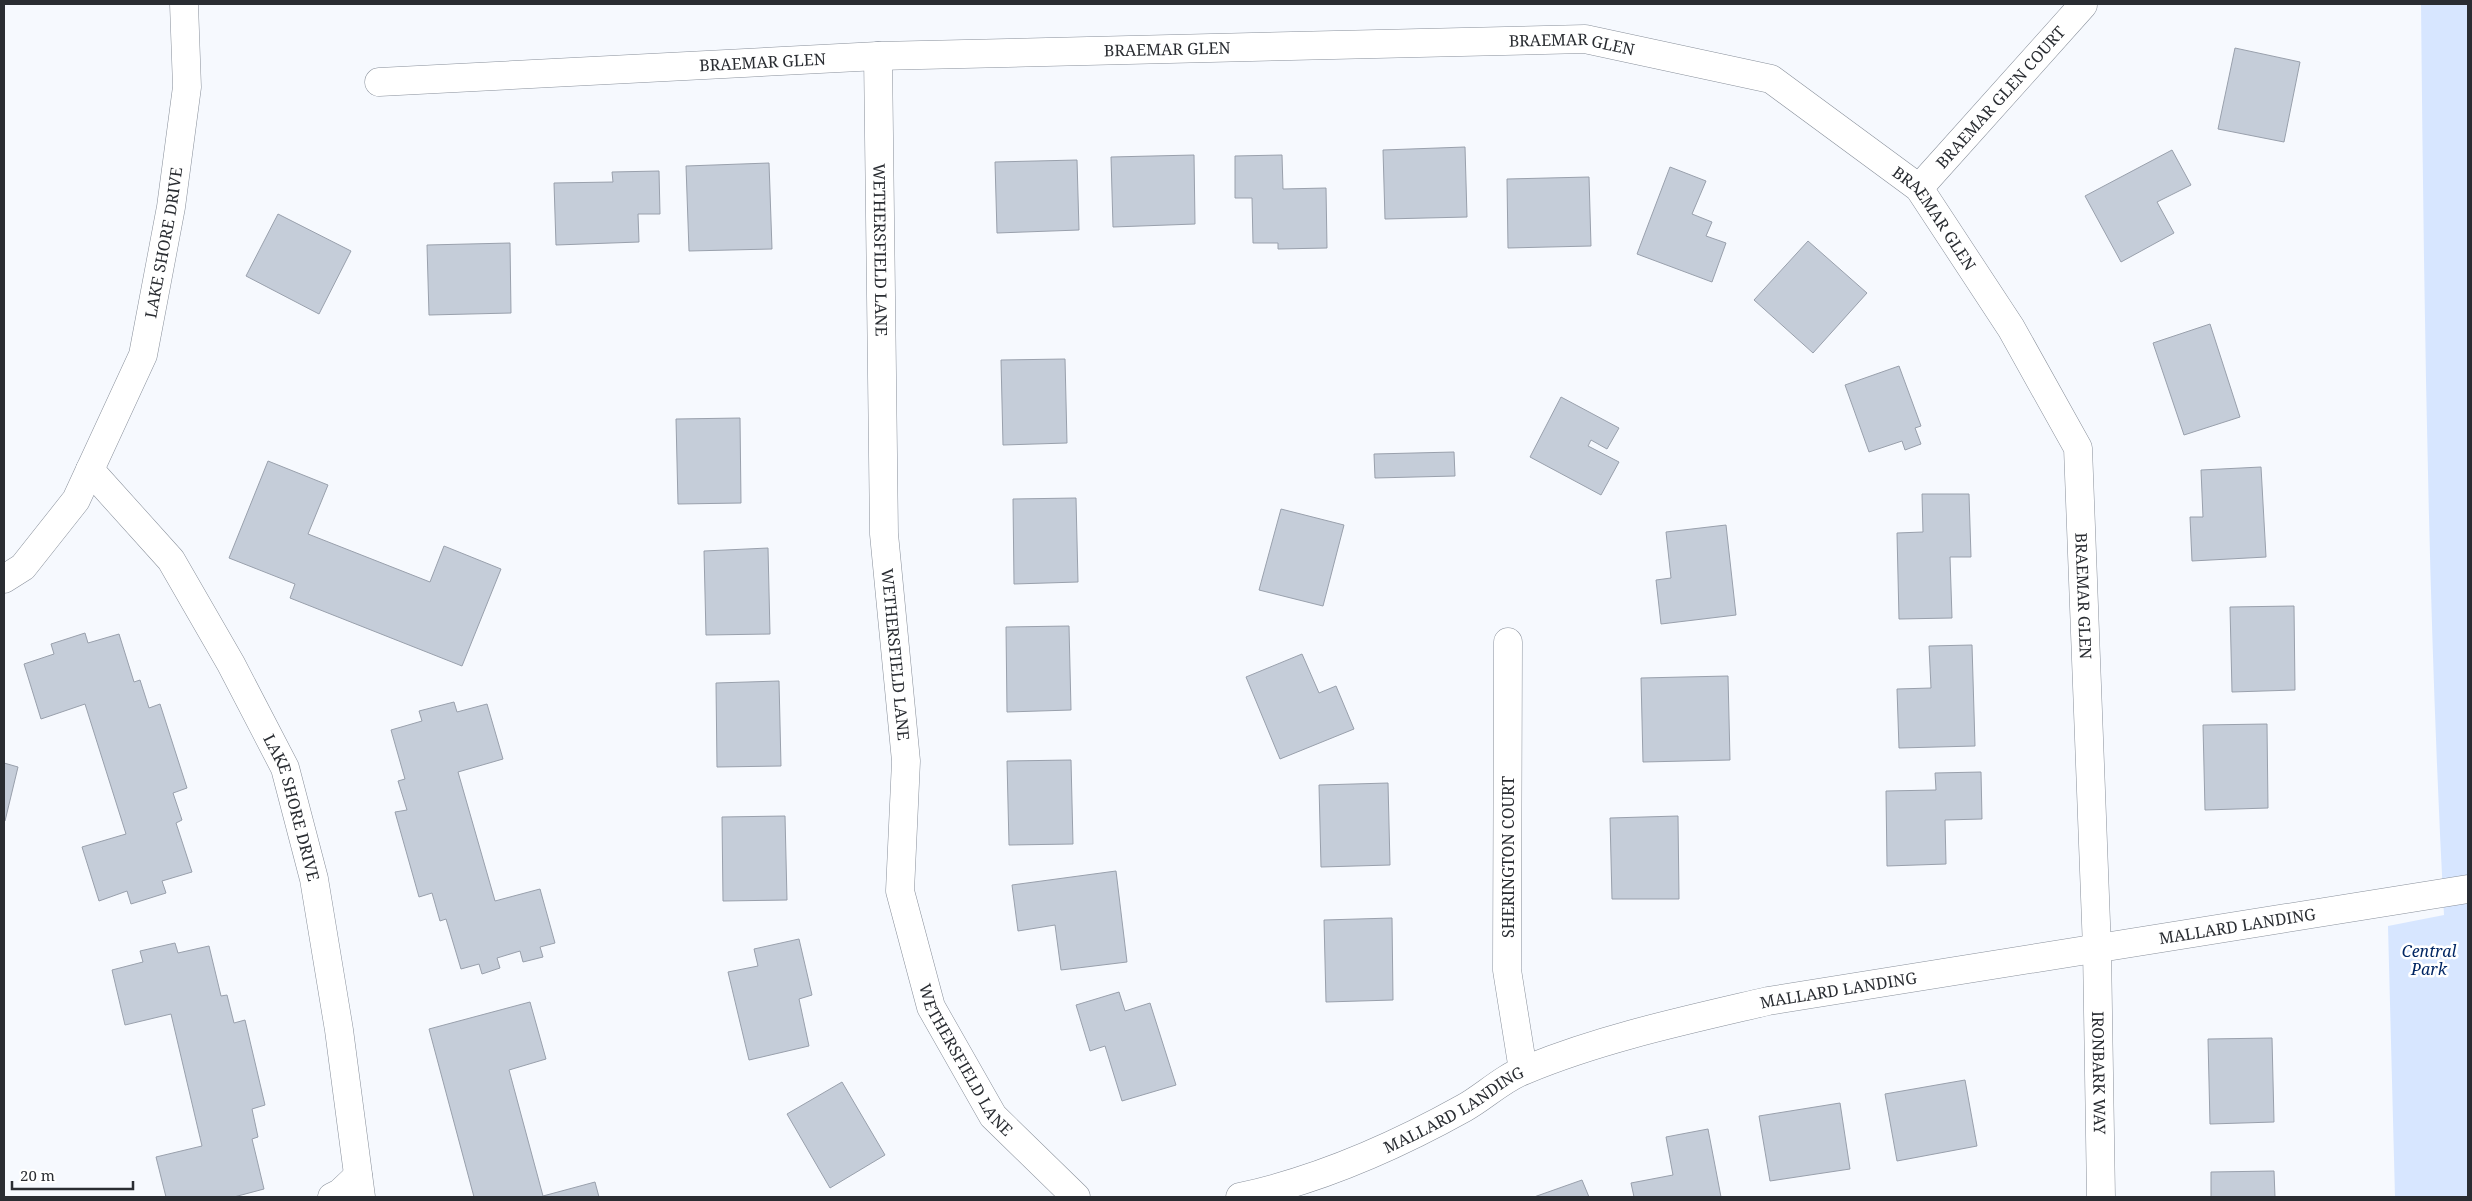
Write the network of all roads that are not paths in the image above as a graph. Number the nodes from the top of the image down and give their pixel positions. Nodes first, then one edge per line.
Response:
1 (184, 4) edge
2 (2083, 5) dead end
3 (878, 56) junction
4 (379, 82) dead end
5 (1918, 188) junction
6 (90, 470) junction
7 (4, 579) edge
8 (1508, 642) dead end
9 (2468, 889) edge
10 (2097, 949) junction
11 (1523, 1070) junction
12 (360, 1186) edge
13 (332, 1197) edge
14 (1076, 1197) edge
15 (1240, 1197) edge
16 (2101, 1197) edge

1 - 6 street, LAKE SHORE DRIVE
2 - 5 street, BRAEMAR GLEN COURT
3 - 4 street, BRAEMAR GLEN
3 - 5 street, BRAEMAR GLEN
3 - 14 street, WETHERSFIELD LANE
5 - 10 street, BRAEMAR GLEN
6 - 7 street, LAKE SHORE DRIVE
6 - 12 street, LAKE SHORE DRIVE
8 - 11 street, SHERINGTON COURT
9 - 10 street, MALLARD LANDING
10 - 11 street, MALLARD LANDING
10 - 16 street, IRONBARK WAY
11 - 15 street, MALLARD LANDING
12 - 13 street

